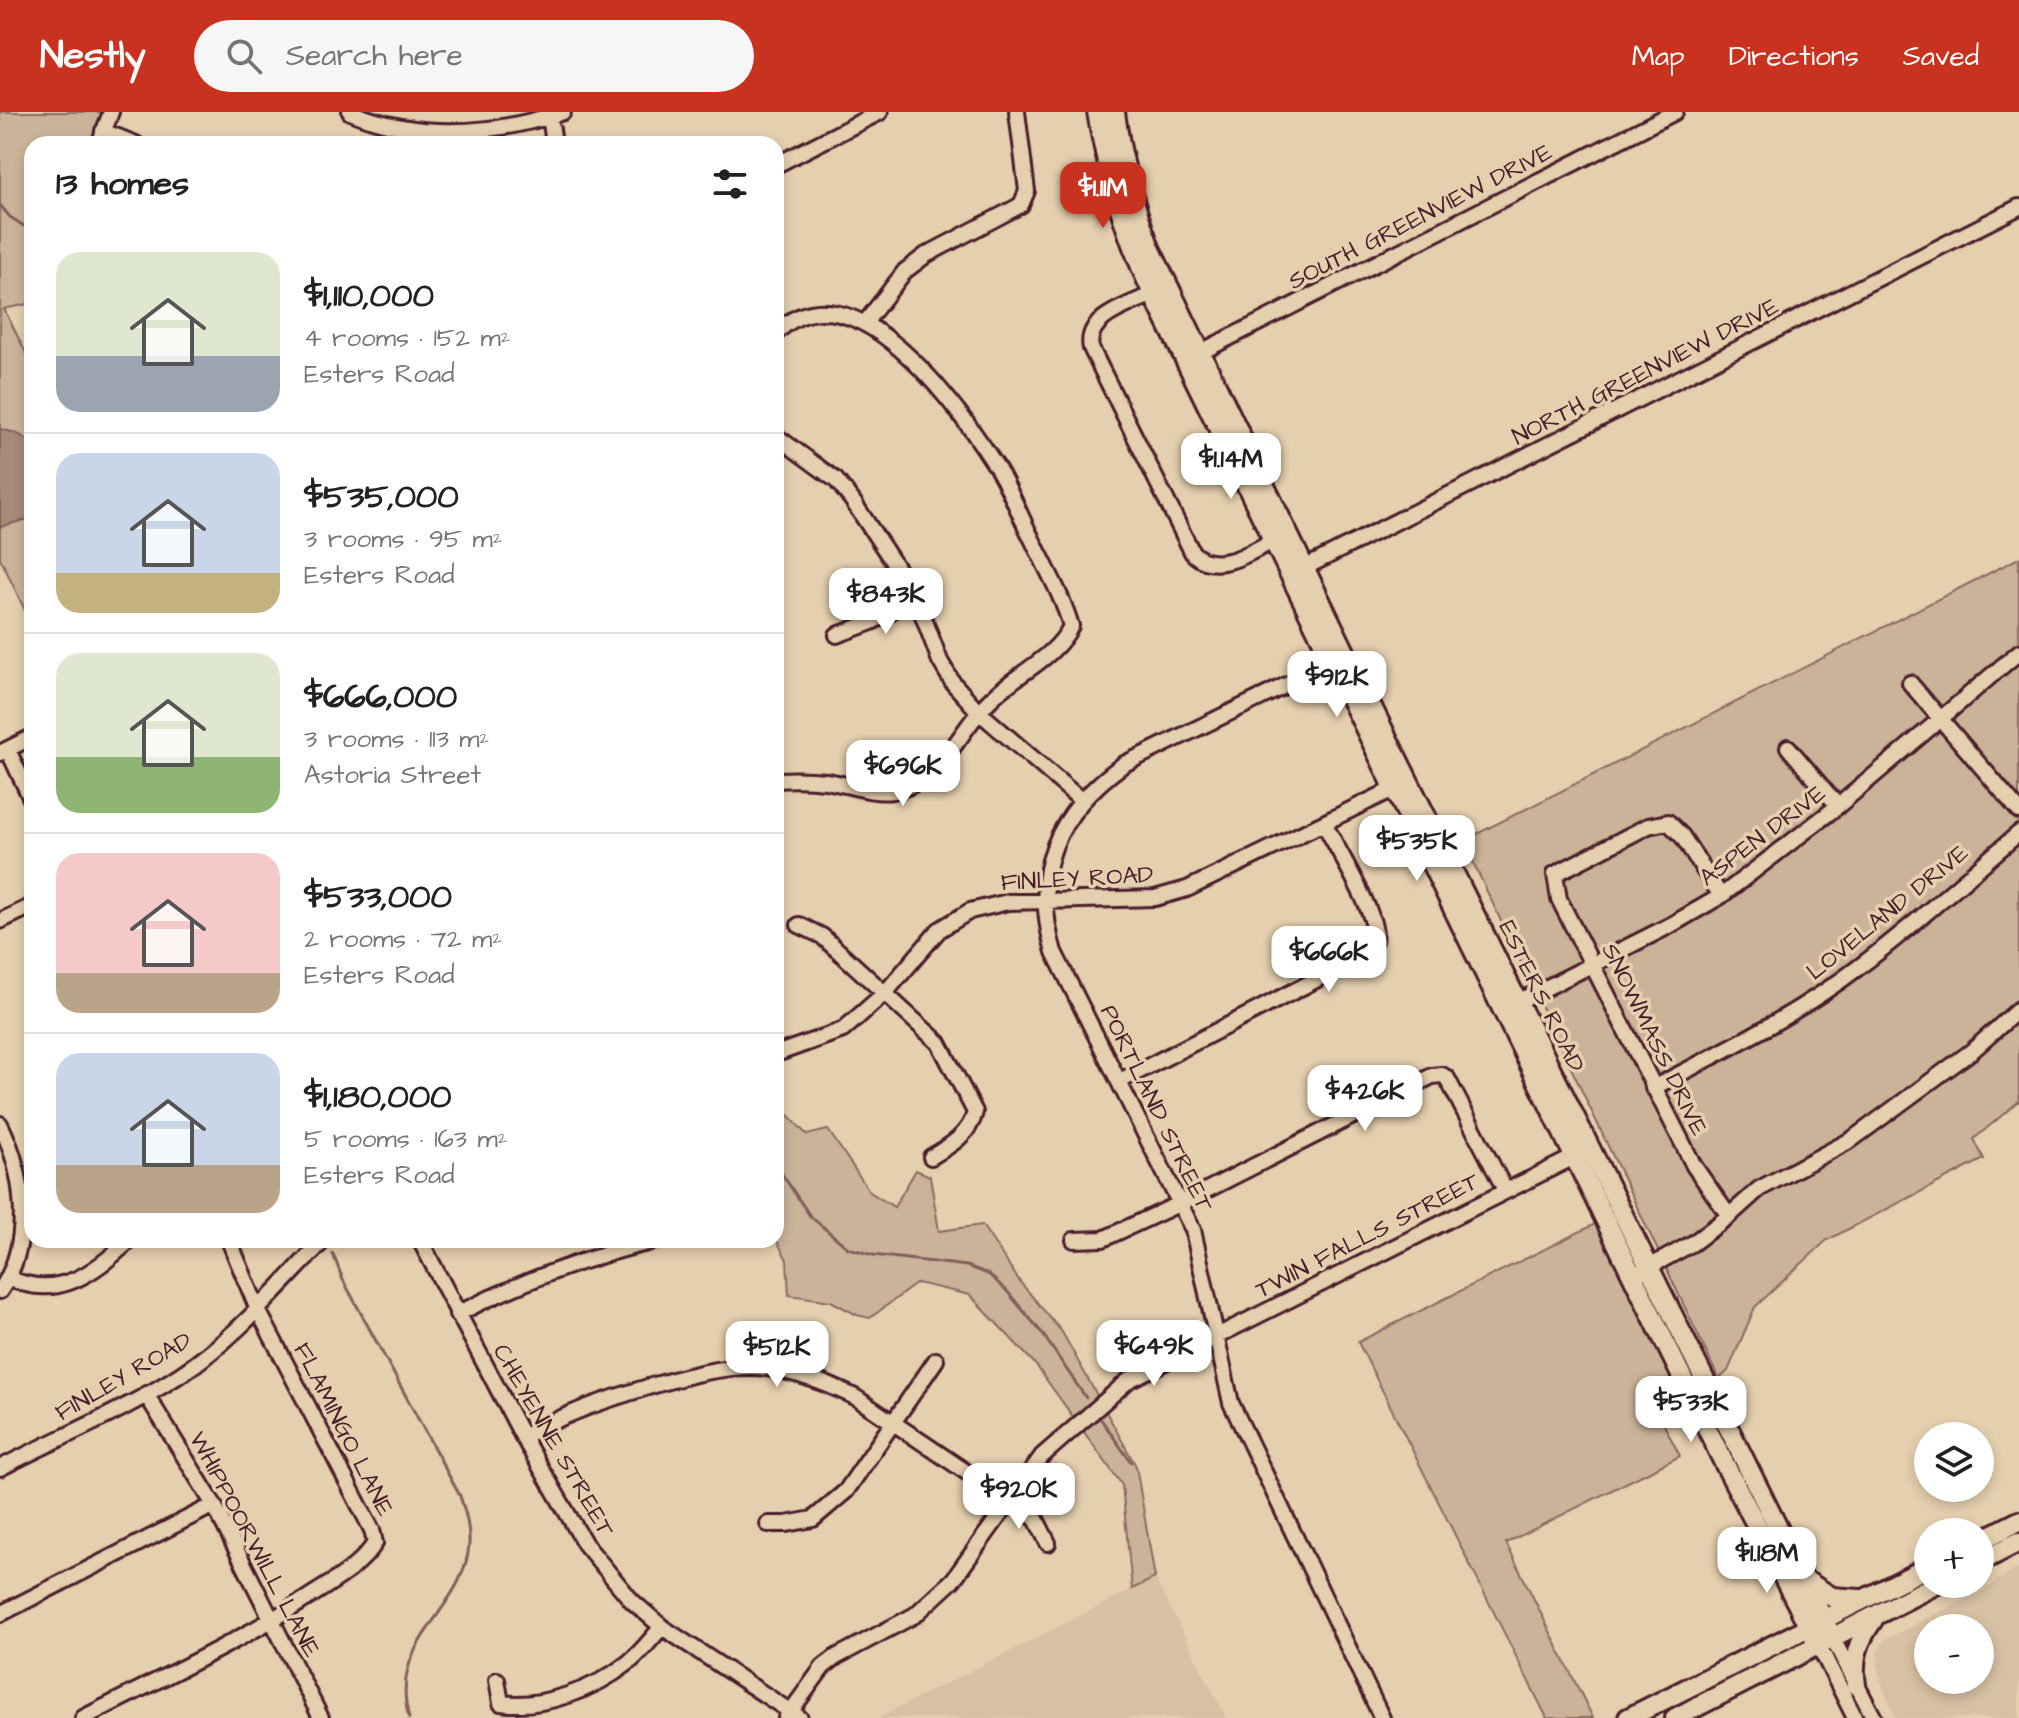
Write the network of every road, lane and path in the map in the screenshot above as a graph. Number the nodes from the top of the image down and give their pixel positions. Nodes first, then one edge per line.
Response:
1 (111, 112) edge
2 (350, 112) edge
3 (880, 112) edge
4 (1017, 112) edge
5 (1097, 112) edge
6 (1115, 112) edge
7 (1675, 112) edge
8 (556, 114) edge
9 (102, 136) edge
10 (420, 136) edge
11 (440, 136) edge
12 (555, 136) edge
13 (784, 161) edge
14 (2019, 207) edge
15 (1153, 294) junction
16 (865, 323) junction
17 (784, 327) edge
18 (1193, 356) junction
19 (784, 444) edge
20 (1281, 536) junction
21 (1298, 571) junction
22 (916, 597) junction
23 (837, 635) dead end
24 (2019, 652) edge
25 (1340, 659) junction
26 (1910, 683) dead end
27 (979, 712) junction
28 (1940, 718) junction
29 (24, 741) edge
30 (1788, 747) dead end
31 (4, 752) edge
32 (784, 780) edge
33 (1402, 785) junction
34 (24, 787) edge
35 (1081, 800) junction
36 (1838, 806) junction
37 (2019, 811) edge
38 (1324, 823) junction
39 (2019, 833) edge
40 (1721, 896) junction
41 (1045, 901) junction
42 (24, 910) edge
43 (0, 921) edge
44 (799, 925) dead end
45 (1594, 965) junction
46 (886, 992) junction
47 (1511, 1006) junction
48 (2019, 1009) edge
49 (784, 1051) edge
50 (1120, 1081) junction
51 (1653, 1088) junction
52 (0, 1124) edge
53 (1583, 1152) junction
54 (931, 1157) dead end
55 (1505, 1190) junction
56 (1181, 1203) junction
57 (1729, 1216) junction
58 (1074, 1240) dead end
59 (122, 1248) edge
60 (232, 1248) edge
61 (316, 1248) edge
62 (424, 1248) edge
63 (624, 1248) edge
64 (1640, 1272) junction
65 (9, 1278) junction
66 (0, 1291) edge
67 (258, 1310) junction
68 (457, 1314) junction
69 (1215, 1337) junction
70 (936, 1360) dead end
71 (146, 1394) junction
72 (894, 1425) junction
73 (523, 1437) junction
74 (0, 1468) edge
75 (1008, 1502) junction
76 (214, 1505) junction
77 (2019, 1521) edge
78 (768, 1524) dead end
79 (1994, 1541) edge
80 (2019, 1542) edge
81 (1048, 1543) dead end
82 (1994, 1546) edge
83 (1914, 1574) edge
84 (1803, 1579) junction
85 (1914, 1596) edge
86 (1863, 1599) junction
87 (0, 1614) edge
88 (1876, 1616) junction
89 (273, 1620) junction
90 (1816, 1623) junction
91 (662, 1627) junction
92 (1826, 1643) junction
93 (497, 1680) dead end
94 (1856, 1685) junction
95 (792, 1716) edge
96 (83, 1718) edge
97 (321, 1718) edge
98 (1382, 1718) edge
99 (1628, 1718) edge
100 (1675, 1718) edge
101 (1855, 1718) edge
102 (1874, 1718) edge

1 - 9 street
2 - 10 street
3 - 13 street
4 - 16 street
5 - 15 main road, ESTERS ROAD
6 - 18 main road, ESTERS ROAD
7 - 18 street, SOUTH GREENVIEW DRIVE
8 - 11 street
8 - 12 street
14 - 21 street, NORTH GREENVIEW DRIVE
15 - 18 main road, ESTERS ROAD
15 - 20 street
16 - 17 street
16 - 27 street
18 - 20 main road, ESTERS ROAD
19 - 22 street
20 - 21 main road, ESTERS ROAD
21 - 25 main road, ESTERS ROAD
22 - 23 street
22 - 27 street
24 - 28 street, ASPEN DRIVE
25 - 33 main road, ESTERS ROAD
25 - 35 street, PORTLAND STREET
26 - 28 street
27 - 32 street
27 - 35 street
28 - 36 street, ASPEN DRIVE
28 - 37 street
29 - 31 street
30 - 36 street
31 - 34 street
33 - 38 street, FINLEY ROAD
33 - 47 main road, ESTERS ROAD
35 - 41 street, PORTLAND STREET
36 - 40 street, ASPEN DRIVE
38 - 41 street, FINLEY ROAD
38 - 50 street
39 - 51 street, LOVELAND DRIVE
40 - 45 street, ASPEN DRIVE
40 - 45 street, SNOWMASS DRIVE
41 - 46 street, FINLEY ROAD
41 - 50 street, PORTLAND STREET
42 - 43 street
44 - 46 street
45 - 47 street, ASPEN DRIVE
45 - 51 street, SNOWMASS DRIVE
46 - 49 street, FINLEY ROAD
46 - 54 street
47 - 53 main road, ESTERS ROAD
48 - 57 street
50 - 56 street, PORTLAND STREET
51 - 57 street, SNOWMASS DRIVE
52 - 65 street
53 - 55 street, TWIN FALLS STREET
53 - 64 main road, ESTERS ROAD
55 - 56 street
55 - 69 street, TWIN FALLS STREET
56 - 58 street
56 - 69 street, PORTLAND STREET
57 - 64 street
59 - 65 street
60 - 67 street, FLAMINGO LANE
61 - 67 street, FINLEY ROAD
62 - 68 street, CHEYENNE STREET
63 - 68 street
64 - 84 main road, ESTERS ROAD
64 - 90 main road, ESTERS ROAD
65 - 66 street
67 - 71 street, FINLEY ROAD
67 - 89 street, FLAMINGO LANE
68 - 73 street, CHEYENNE STREET
69 - 75 street, TWIN FALLS STREET
69 - 98 street, PORTLAND STREET
70 - 72 street
71 - 74 street, FINLEY ROAD
71 - 76 street, WHIPPOORWILL LANE
72 - 73 street
72 - 75 street
72 - 78 street
73 - 91 street, CHEYENNE STREET
75 - 81 street
75 - 95 street, TWIN FALLS STREET
76 - 87 street
76 - 89 street, WHIPPOORWILL LANE
77 - 79 main road
80 - 82 main road
83 - 86 main road
84 - 86 main road
84 - 90 main road, ESTERS ROAD
85 - 88 main road
86 - 90 main road
88 - 92 main road
88 - 94 main road
89 - 96 street, FLAMINGO LANE
89 - 97 street, WHIPPOORWILL LANE
90 - 92 main road, ESTERS ROAD
90 - 99 main road
91 - 93 street
91 - 95 street, CHEYENNE STREET
92 - 94 street, ESTERS ROAD
92 - 100 main road
92 - 101 street, ESTERS ROAD
94 - 102 street, ESTERS ROAD

